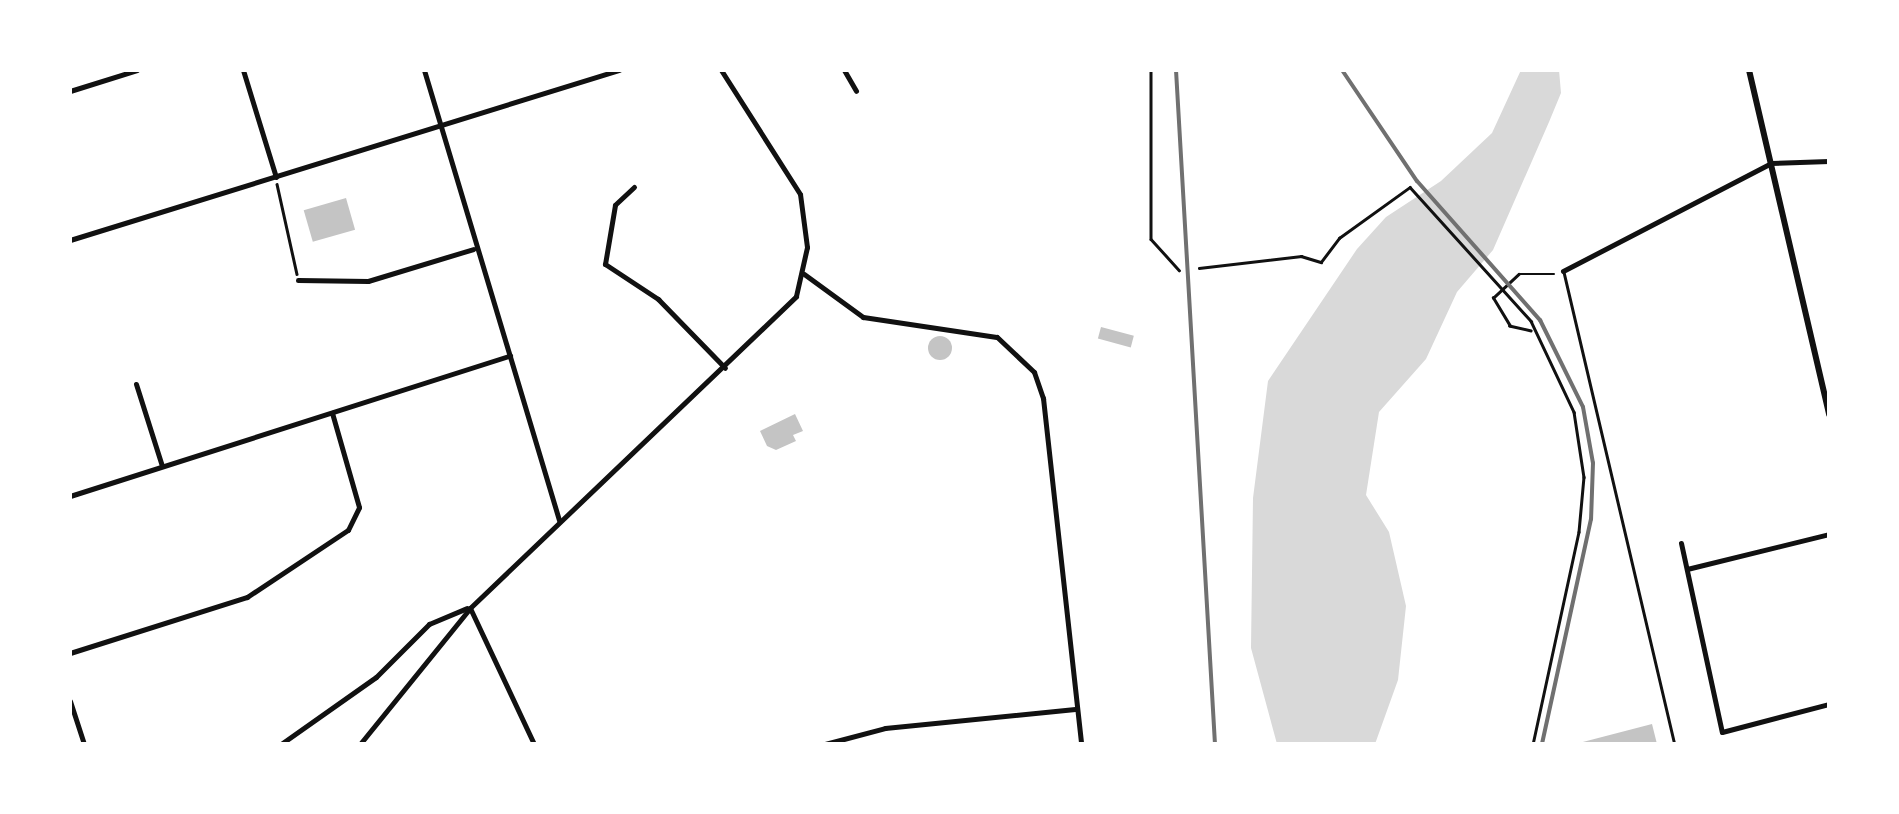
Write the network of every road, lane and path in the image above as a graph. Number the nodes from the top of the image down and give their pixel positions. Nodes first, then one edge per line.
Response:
1 (137, 70) edge
2 (243, 70) edge
3 (424, 70) edge
4 (618, 70) edge
5 (721, 70) edge
6 (844, 70) edge
7 (1151, 70) edge
8 (1749, 70) edge
9 (70, 91) edge
10 (856, 91) dead end
11 (442, 130) junction
12 (1829, 162) edge
13 (1771, 163) junction
14 (276, 177) junction
15 (634, 188) dead end
16 (70, 240) edge
17 (473, 249) junction
18 (1199, 268) dead end
19 (1179, 270) dead end
20 (1564, 270) junction
21 (804, 274) junction
22 (298, 280) joint
23 (1532, 331) junction
24 (510, 356) junction
25 (725, 368) junction
26 (136, 384) dead end
27 (332, 413) junction
28 (1829, 415) edge
29 (162, 466) junction
30 (70, 496) edge
31 (559, 520) junction
32 (1829, 534) edge
33 (1681, 543) dead end
34 (1688, 569) junction
35 (470, 608) junction
36 (70, 653) edge
37 (70, 701) edge
38 (1829, 704) edge
39 (1075, 709) junction
40 (531, 743) edge
41 (84, 744) edge
42 (281, 744) edge
43 (360, 744) edge
44 (825, 744) edge
45 (1080, 744) edge
46 (1532, 744) edge
47 (1675, 744) edge

1 - 9 street
2 - 14 street
3 - 11 street
4 - 11 street
5 - 21 street
6 - 10 street
7 - 19 path
8 - 13 street
11 - 14 street
11 - 17 street
12 - 13 street
13 - 20 street
13 - 28 street
14 - 16 street
14 - 22 path
15 - 25 street
17 - 22 street
17 - 24 street
18 - 23 path
20 - 23 path
20 - 47 lane
21 - 25 street
21 - 39 street
23 - 46 path
24 - 27 street
24 - 31 street
25 - 31 street
26 - 29 street
27 - 29 street
27 - 36 street
29 - 30 street
31 - 35 street
32 - 34 street
33 - 34 street
34 - 38 street
35 - 40 street
35 - 42 street
35 - 43 street
37 - 41 street
39 - 44 street
39 - 45 street

